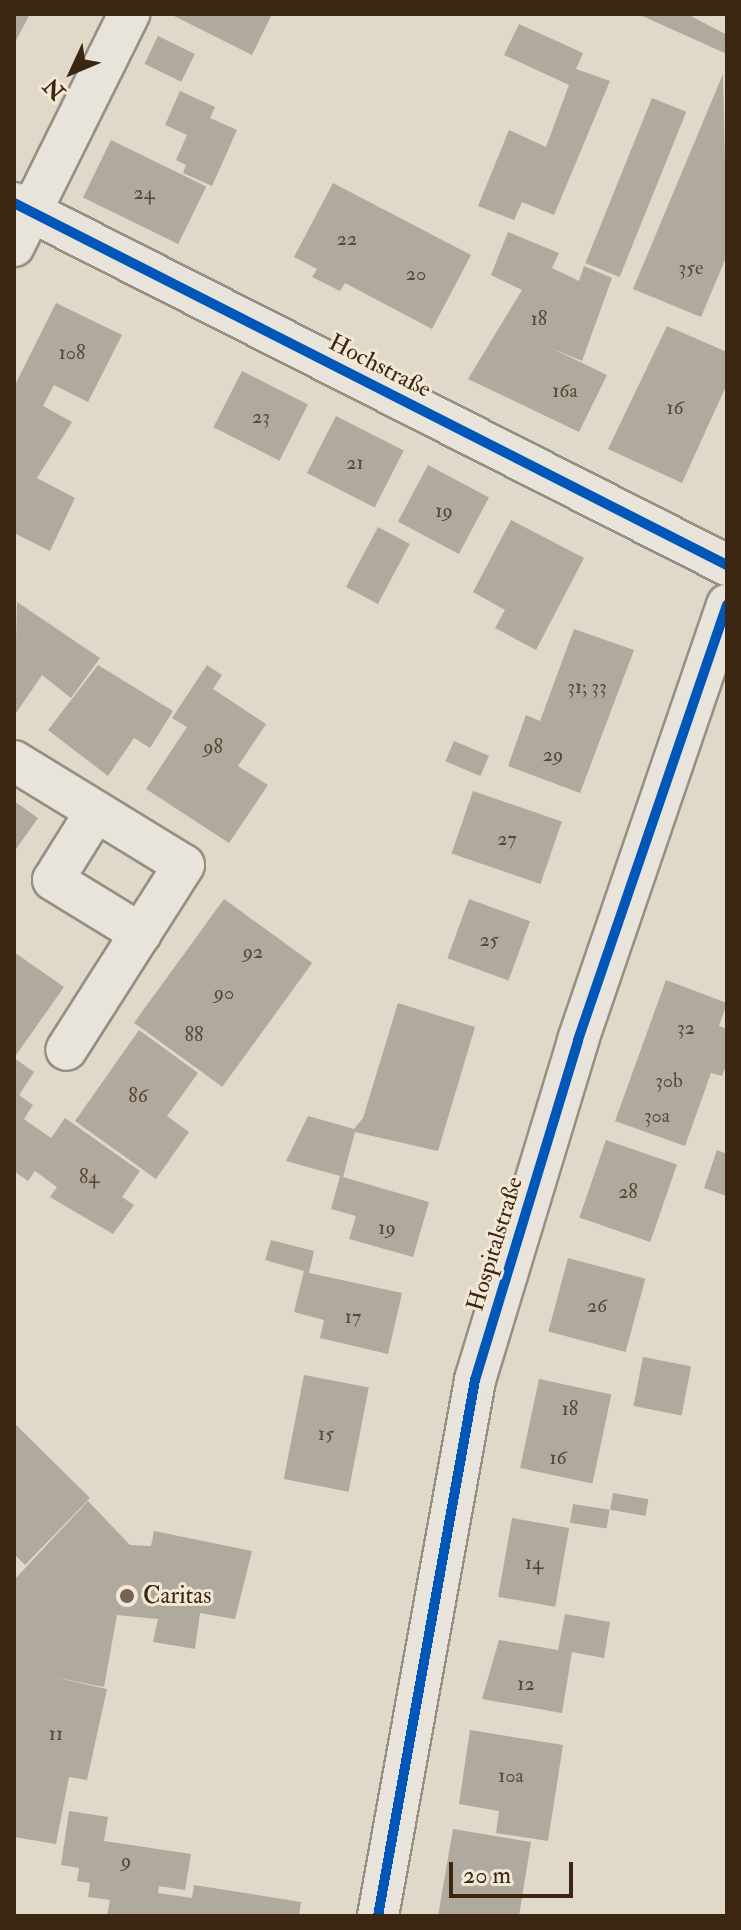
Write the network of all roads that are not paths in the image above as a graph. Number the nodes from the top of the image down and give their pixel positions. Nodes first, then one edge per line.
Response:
1 (129, 14) edge
2 (20, 220) edge
3 (727, 565) edge
4 (727, 605) edge
5 (14, 761) edge
6 (93, 816) junction
7 (141, 934) junction
8 (66, 1050) dead end
9 (378, 1916) edge

1 - 2 street
2 - 3 street, Hochstraße
4 - 9 street, Hospitalstraße
5 - 6 street
6 - 7 street
6 - 7 street
7 - 8 street

